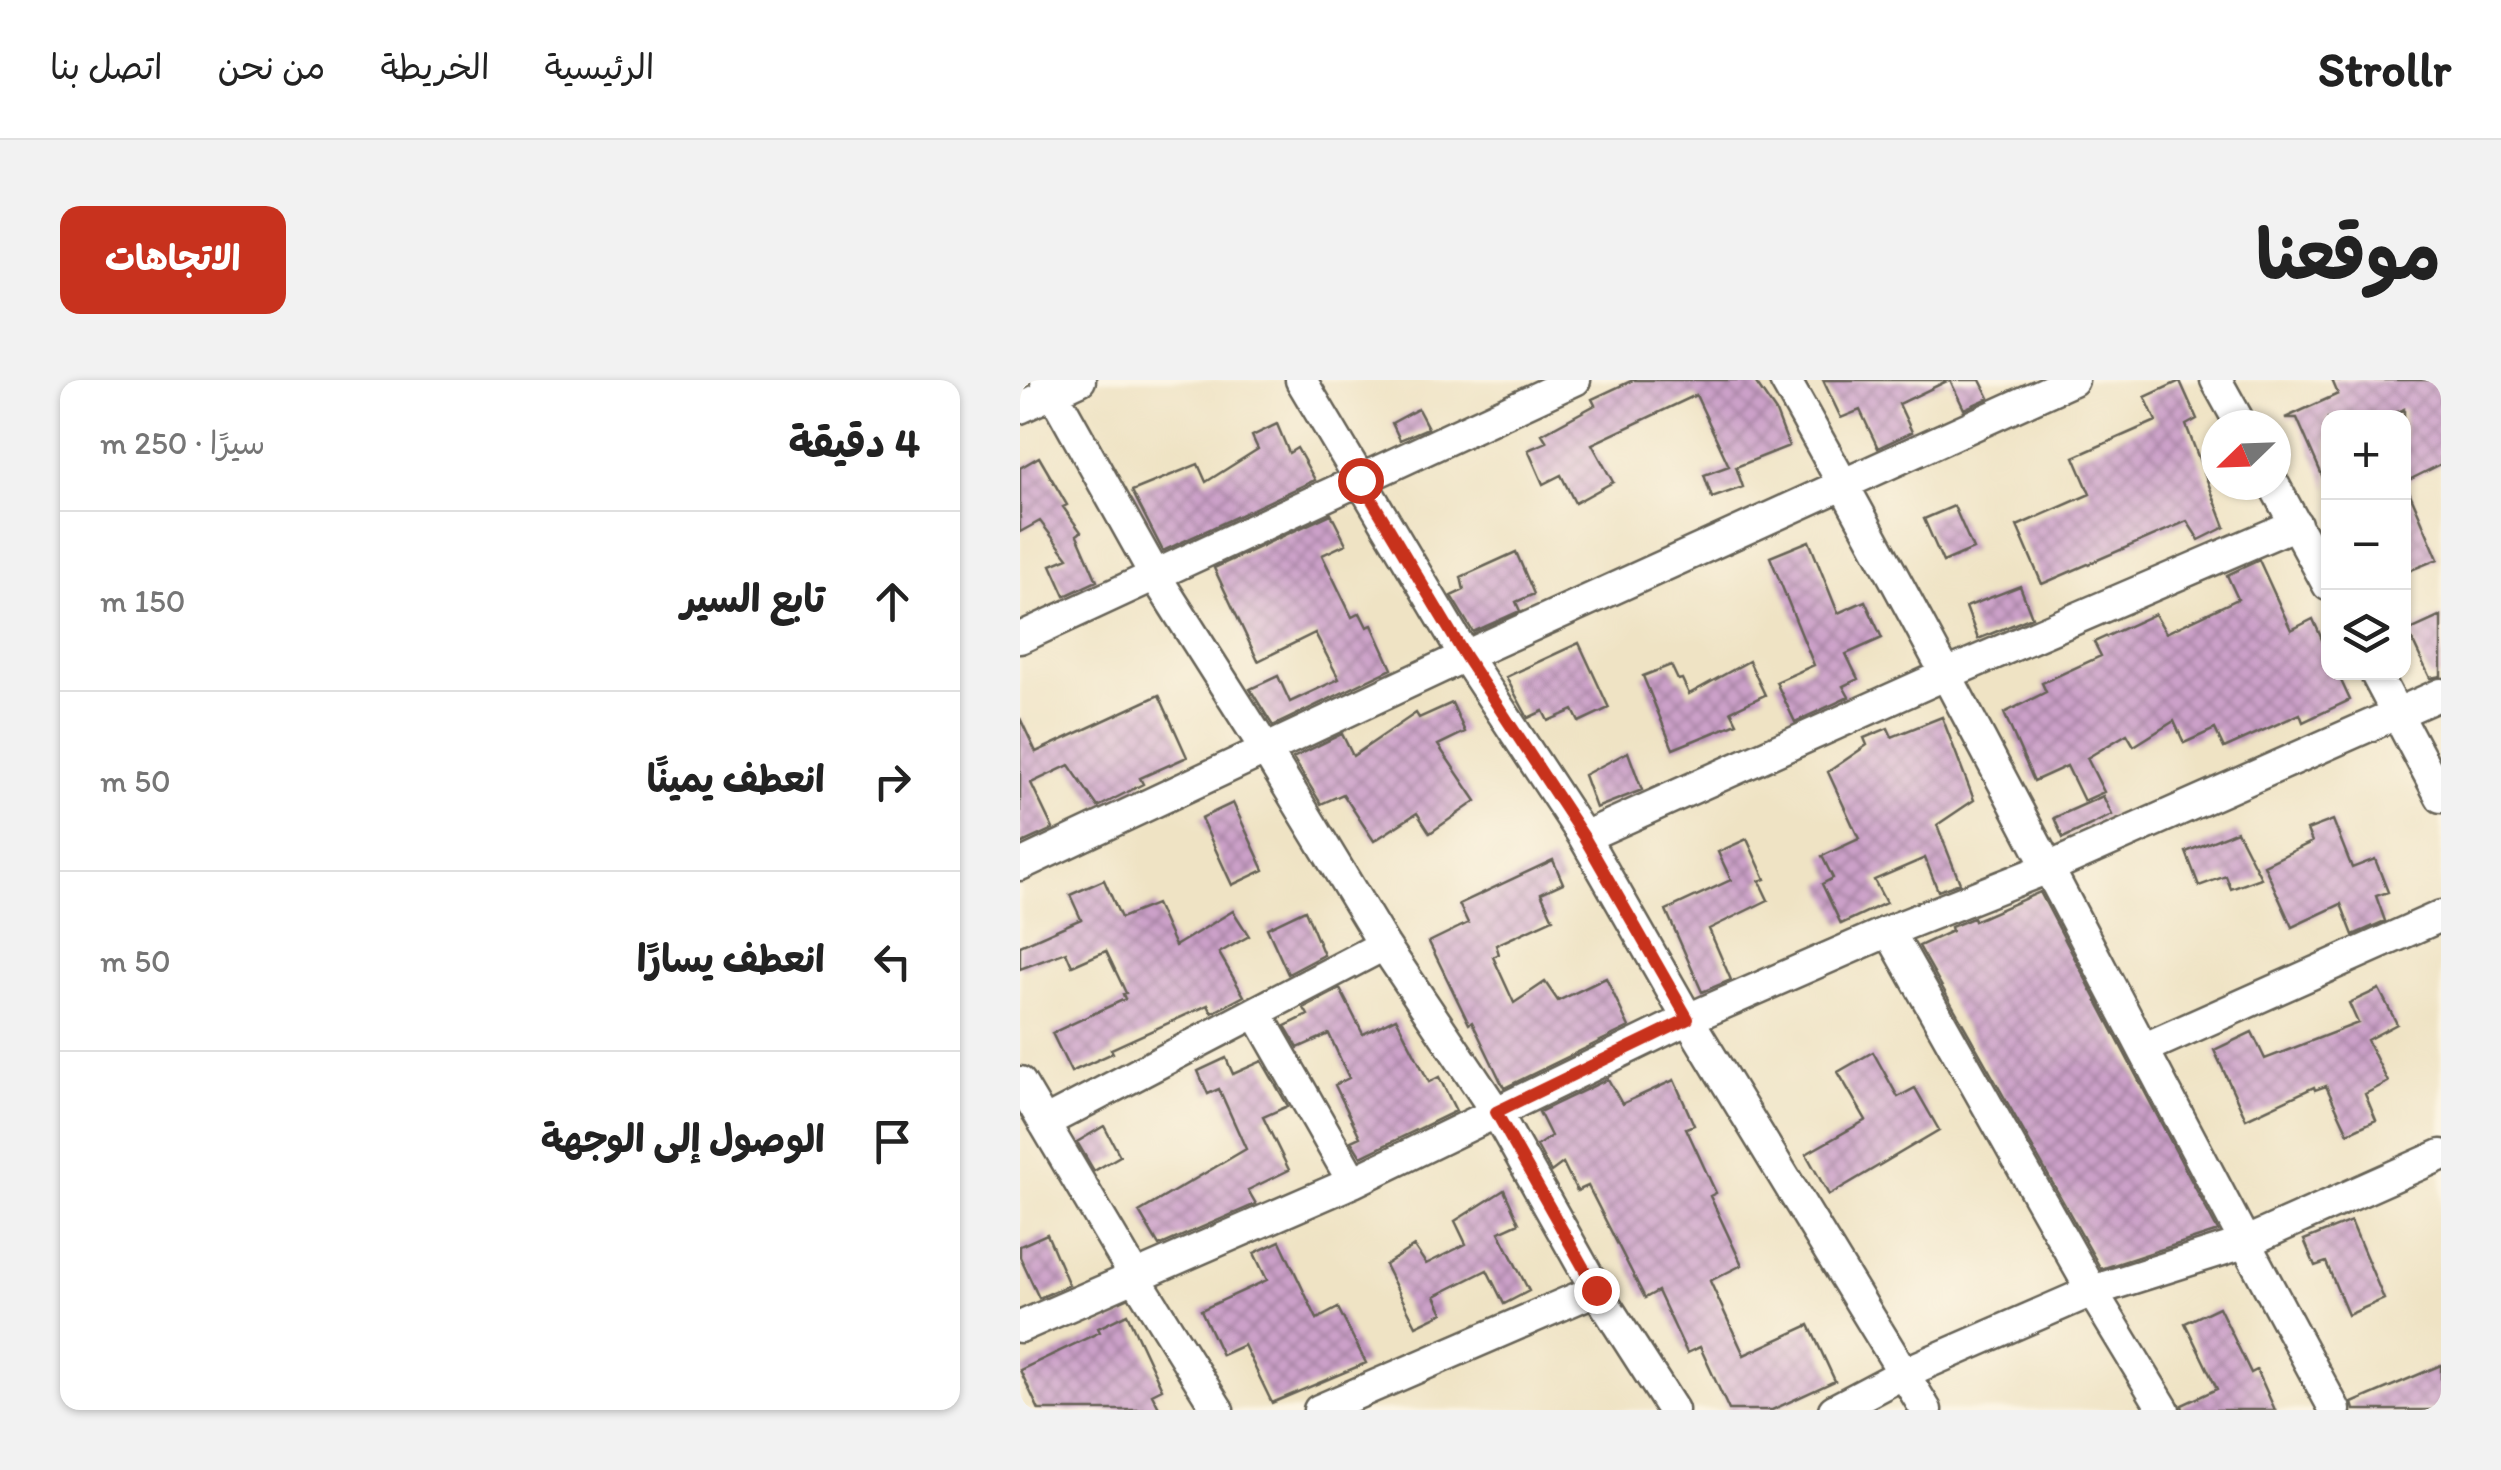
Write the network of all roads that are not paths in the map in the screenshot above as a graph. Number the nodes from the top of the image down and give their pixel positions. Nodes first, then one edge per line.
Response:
1 (1302, 380) edge
2 (1575, 380) edge
3 (1785, 380) edge
4 (2073, 380) edge
5 (2216, 380) edge
6 (1060, 384) edge
7 (1020, 408) edge
8 (2233, 410) edge
9 (1360, 480) junction
10 (1844, 485) junction
11 (2282, 500) edge
12 (2296, 524) junction
13 (2321, 572) edge
14 (1156, 576) junction
15 (1020, 638) edge
16 (1465, 656) junction
17 (1948, 674) junction
18 (2378, 680) edge
19 (2441, 694) edge
20 (2396, 714) junction
21 (1266, 750) junction
22 (2441, 796) edge
23 (1584, 837) junction
24 (1020, 865) edge
25 (2048, 868) junction
26 (2441, 916) edge
27 (1889, 931) junction
28 (1384, 945) junction
29 (1256, 1012) junction
30 (1688, 1019) junction
31 (2143, 1049) junction
32 (1020, 1082) edge
33 (1496, 1112) junction
34 (1044, 1124) junction
35 (2441, 1155) edge
36 (1353, 1182) junction
37 (2244, 1243) junction
38 (1134, 1275) junction
39 (1596, 1290) junction
40 (2092, 1291) junction
41 (1020, 1328) edge
42 (1904, 1373) junction
43 (1218, 1410) edge
44 (1319, 1410) edge
45 (1673, 1410) edge
46 (1834, 1410) edge
47 (1926, 1410) edge
48 (2164, 1410) edge
49 (2335, 1410) edge

1 - 9 street
2 - 9 street
3 - 10 street
4 - 10 street
5 - 8 street
6 - 7 street
6 - 14 street
9 - 14 street
9 - 16 street
10 - 16 street
10 - 17 street
11 - 12 street
12 - 13 street
12 - 17 street
14 - 15 street
14 - 21 street
16 - 21 street
16 - 23 street
17 - 23 street
17 - 25 street
18 - 20 street
19 - 20 street
20 - 22 street
20 - 25 street
21 - 24 street
21 - 28 street
23 - 30 street
25 - 27 street
25 - 31 street
26 - 31 street
27 - 30 street
27 - 40 street
28 - 29 street
28 - 33 street
29 - 34 street
29 - 36 street
30 - 33 street
30 - 42 street
31 - 37 street
32 - 34 street
33 - 36 street
33 - 39 street
34 - 38 street
35 - 37 street
36 - 38 street
37 - 40 street
37 - 49 street
38 - 41 street
38 - 43 street
39 - 44 street
39 - 45 street
40 - 42 street
40 - 48 street
42 - 46 street
42 - 47 street

